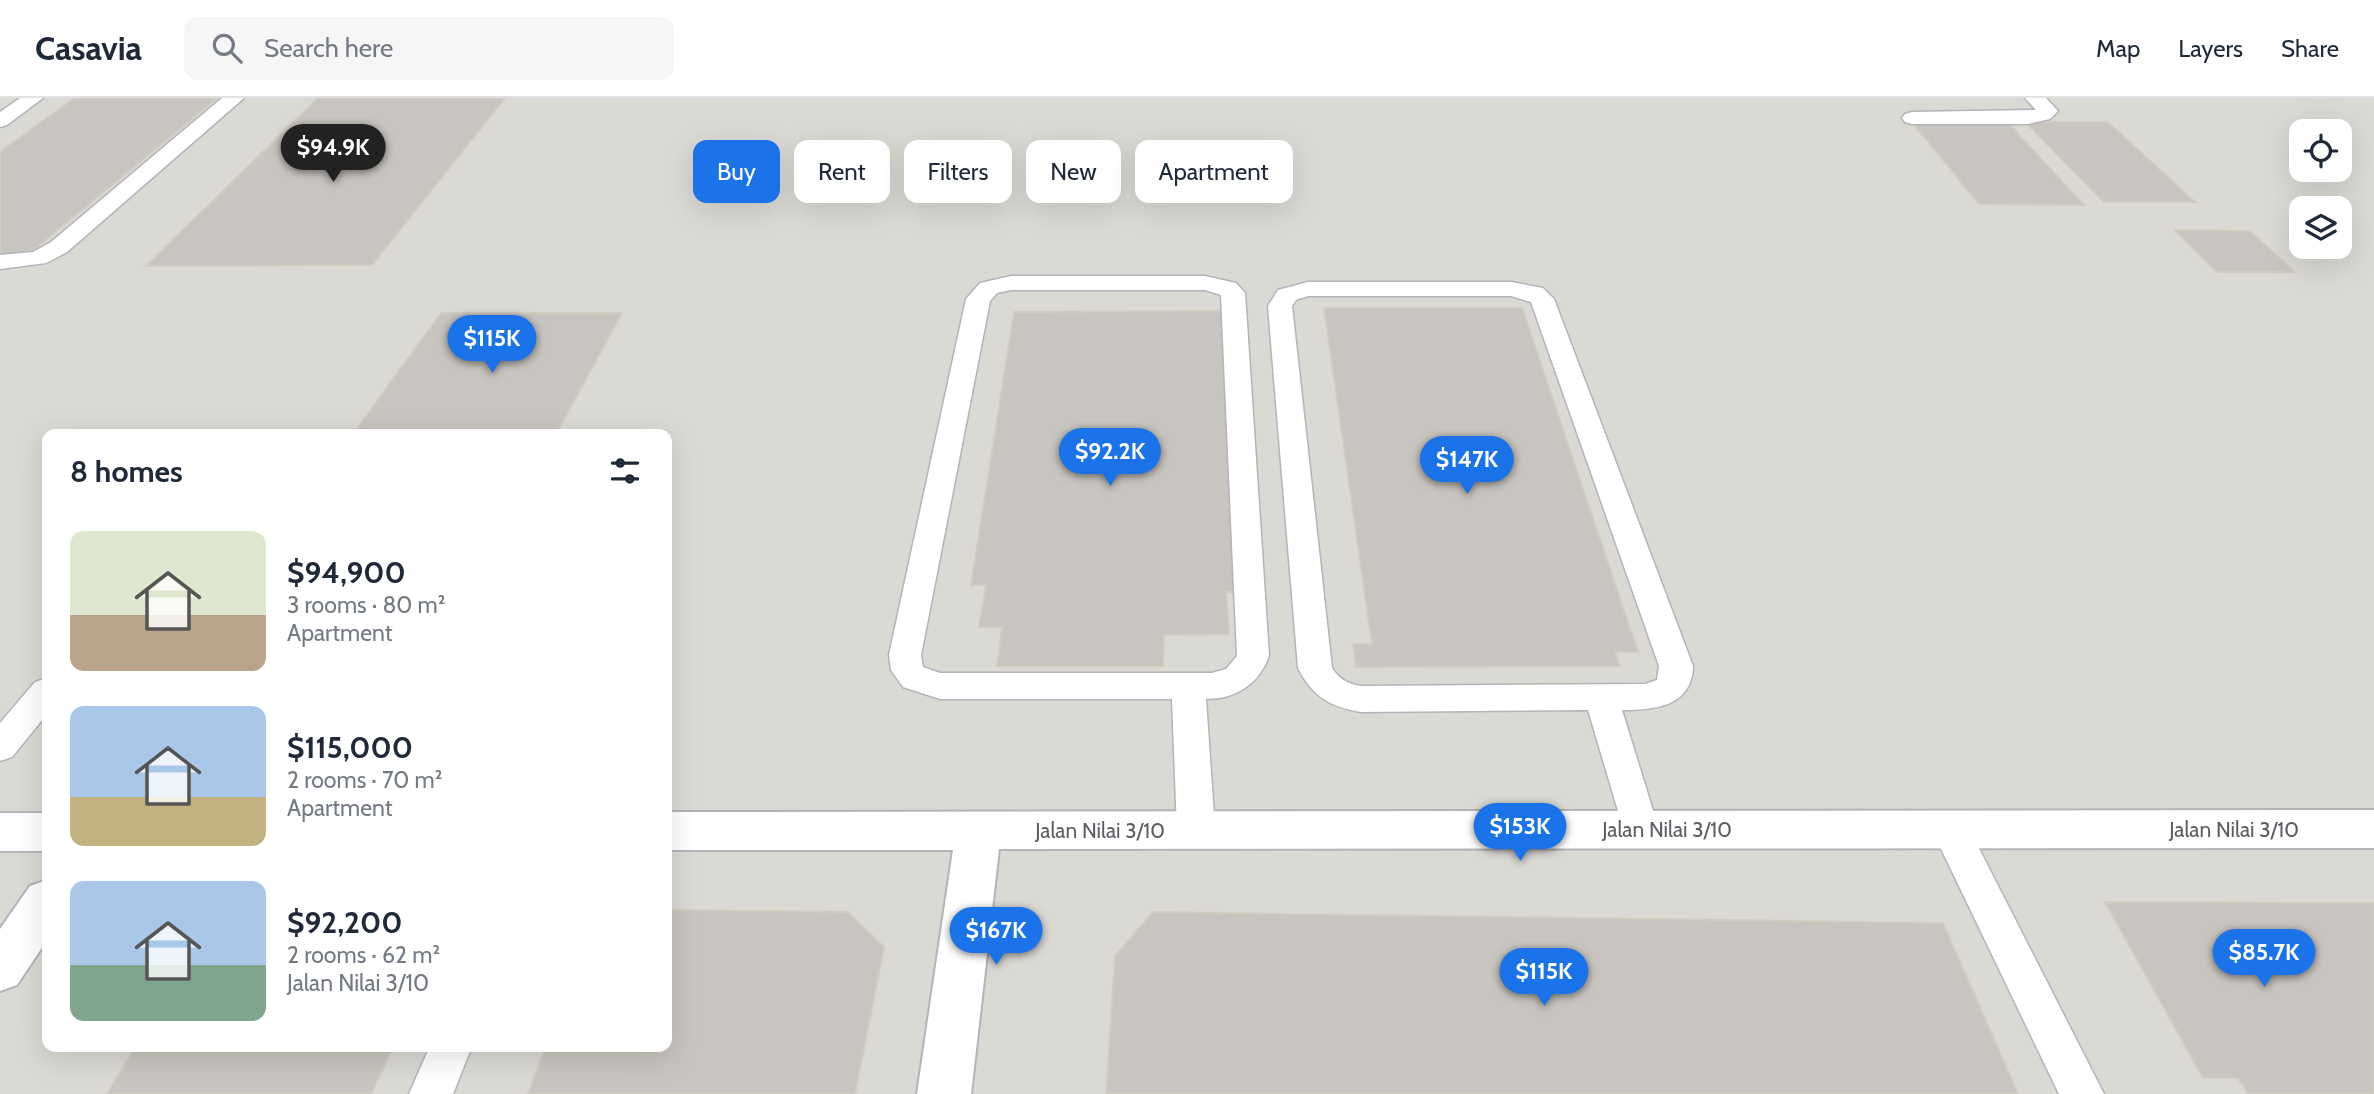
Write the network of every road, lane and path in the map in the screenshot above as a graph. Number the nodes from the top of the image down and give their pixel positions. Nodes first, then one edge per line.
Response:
1 (33, 98) edge
2 (234, 98) edge
3 (2035, 98) edge
4 (1912, 118) dead end
5 (0, 121) edge
6 (0, 262) edge
7 (1188, 686) junction
8 (42, 697) edge
9 (1601, 698) junction
10 (0, 747) edge
11 (2374, 829) edge
12 (1196, 830) junction
13 (1640, 830) junction
14 (1951, 830) junction
15 (672, 831) edge
16 (978, 831) junction
17 (0, 832) edge
18 (42, 832) edge
19 (42, 908) edge
20 (0, 969) edge
21 (448, 1052) edge
22 (431, 1094) edge
23 (944, 1094) edge
24 (2082, 1094) edge

1 - 5 lane
2 - 6 lane
3 - 4 lane
7 - 7 lane
7 - 12 lane
8 - 10 lane
9 - 9 lane
9 - 13 lane
11 - 14 street, Jalan Nilai 3/10
12 - 13 street, Jalan Nilai 3/10
12 - 16 street, Jalan Nilai 3/10
13 - 14 street, Jalan Nilai 3/10
14 - 24 lane
15 - 16 street, Jalan Nilai 3/10
16 - 23 street
17 - 18 street
19 - 20 street
21 - 22 lane

